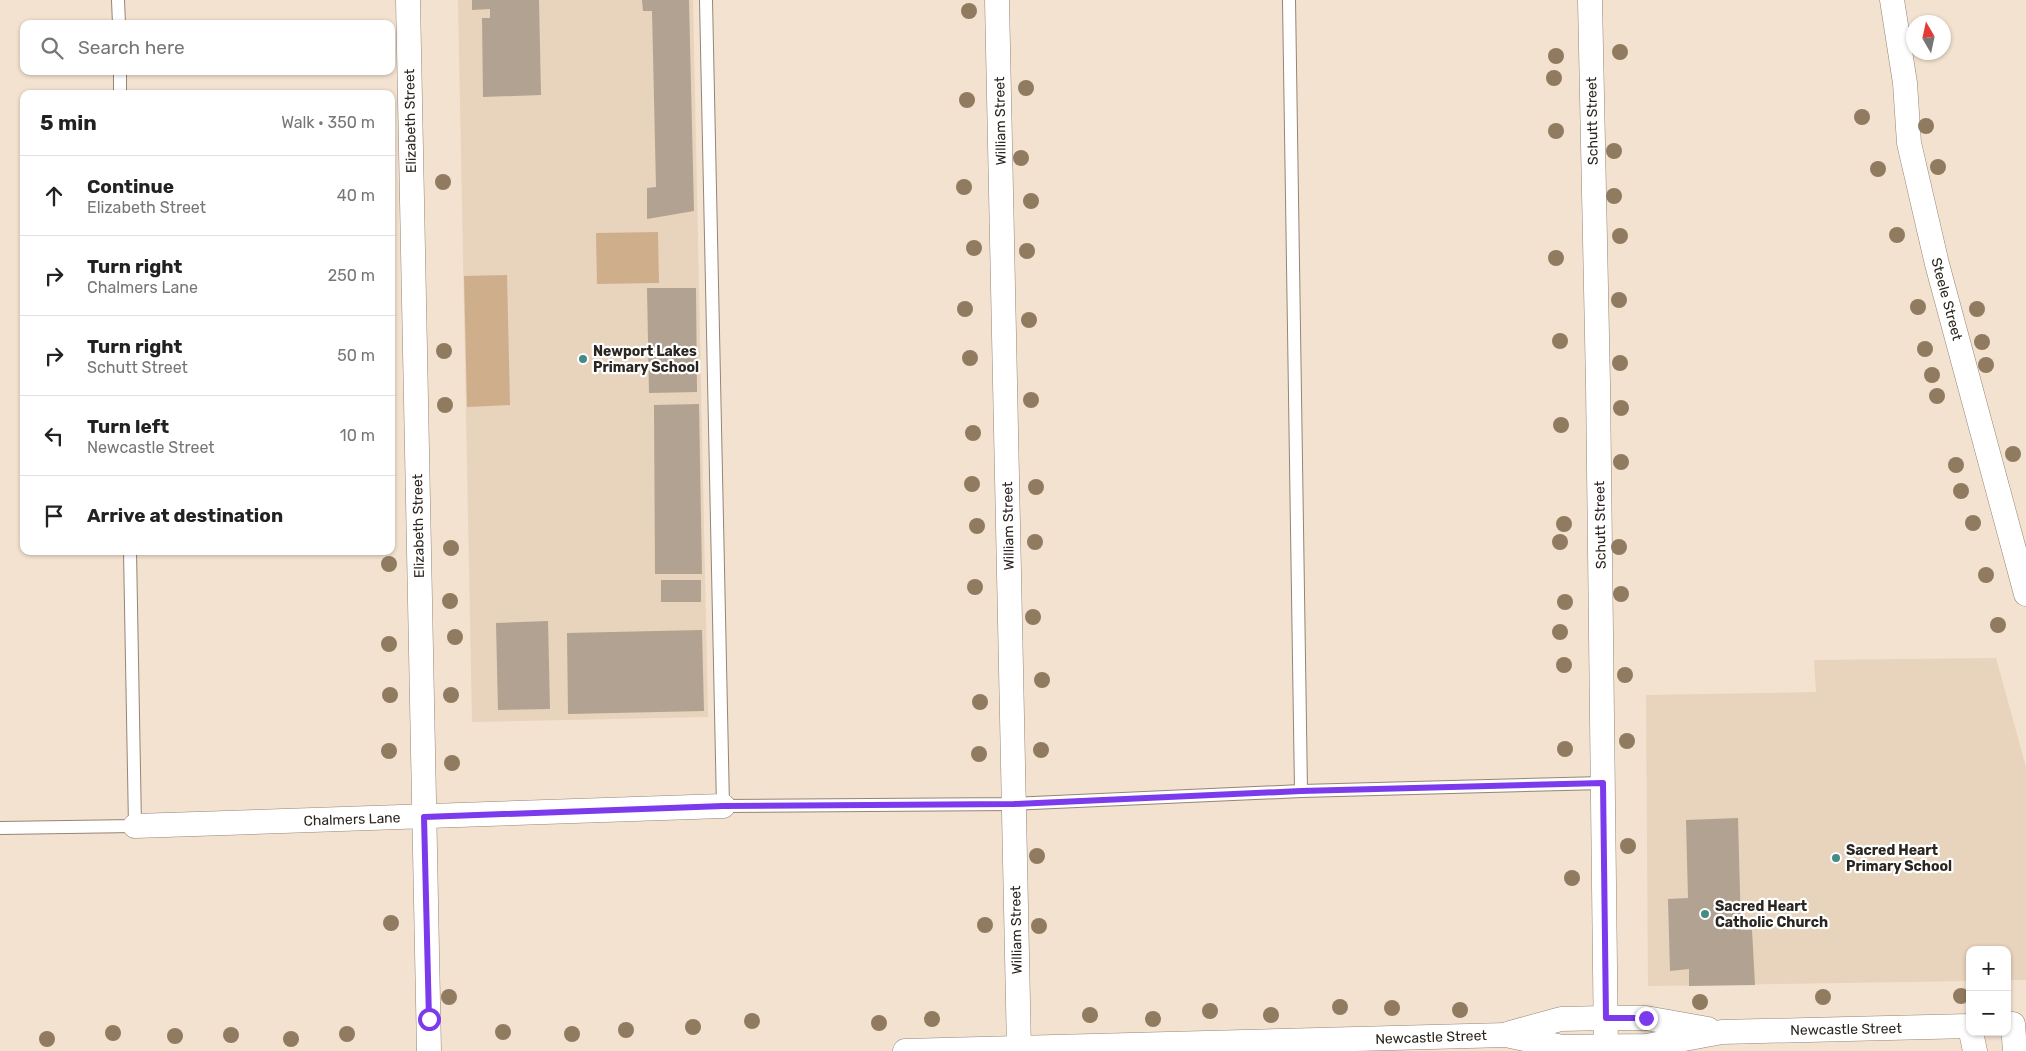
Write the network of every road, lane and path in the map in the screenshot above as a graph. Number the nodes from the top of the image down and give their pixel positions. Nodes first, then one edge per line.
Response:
1 (118, 0) edge
2 (408, 0) edge
3 (706, 0) edge
4 (997, 0) edge
5 (1289, 0) edge
6 (1590, 0) edge
7 (1892, 0) edge
8 (119, 20) edge
9 (120, 75) edge
10 (120, 90) edge
11 (130, 555) edge
12 (2026, 594) edge
13 (1603, 783) junction
14 (1301, 791) junction
15 (1014, 804) junction
16 (723, 806) junction
17 (424, 817) junction
18 (135, 826) junction
19 (0, 828) edge
20 (1606, 1018) junction
21 (2015, 1024) edge
22 (1966, 1028) edge
23 (1722, 1032) junction
24 (1506, 1034) junction
25 (1972, 1036) edge
26 (1606, 1049) edge
27 (1019, 1050) edge
28 (429, 1051) edge
29 (906, 1051) edge
30 (1976, 1051) edge
31 (2015, 1051) edge

1 - 8 lane
2 - 17 street, Elizabeth Street
3 - 16 lane
4 - 15 street, William Street
5 - 14 lane
6 - 13 street, Schutt Street
7 - 12 street, Steele Street
9 - 10 lane
11 - 18 lane
13 - 14 lane, Chalmers Lane
13 - 20 street, Schutt Street
14 - 15 lane, Chalmers Lane
15 - 16 lane, Chalmers Lane
15 - 27 street, William Street
16 - 17 street, Chalmers Lane
17 - 18 street, Chalmers Lane
17 - 28 street, Elizabeth Street
18 - 19 lane, Chalmers Lane
20 - 23 street, Newcastle Street
20 - 24 street, Newcastle Street
20 - 26 street, Schutt Street
21 - 31 street
22 - 23 street, Newcastle Street
23 - 26 street, Newcastle Street
24 - 26 street, Newcastle Street
24 - 27 street, Newcastle Street
25 - 30 street
27 - 29 street, Newcastle Street

